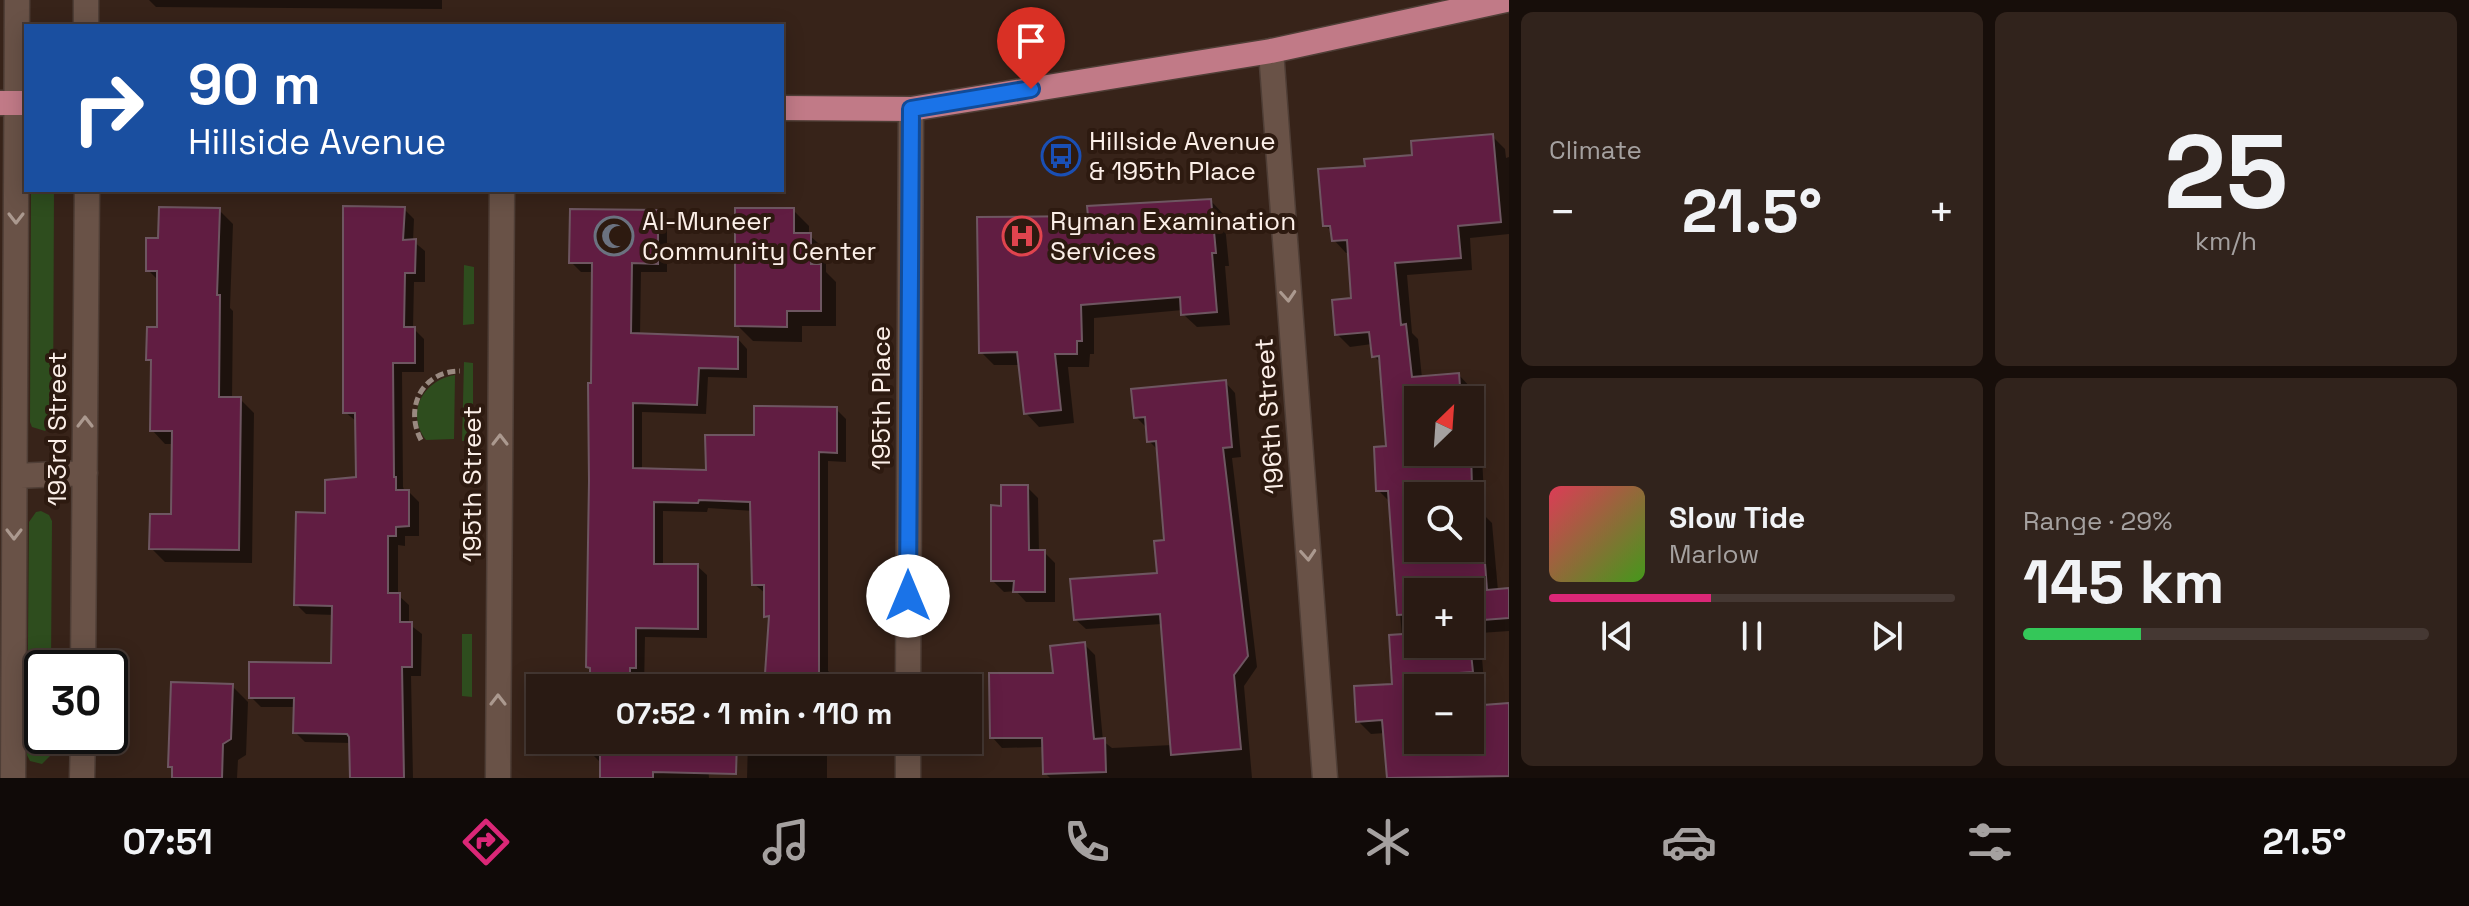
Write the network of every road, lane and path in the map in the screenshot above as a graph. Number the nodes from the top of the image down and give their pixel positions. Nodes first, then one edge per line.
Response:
1 (17, 0) edge
2 (86, 0) edge
3 (1506, 0) edge
4 (86, 24) edge
5 (1271, 51) junction
6 (15, 103) edge
7 (784, 108) edge
8 (911, 109) junction
9 (87, 192) edge
10 (502, 192) edge
11 (460, 371) dead end
12 (421, 440) dead end
13 (85, 473) junction
14 (15, 476) junction
15 (83, 650) edge
16 (908, 674) edge
17 (83, 754) edge
18 (908, 754) edge
19 (13, 778) edge
20 (82, 778) edge
21 (498, 778) edge
22 (908, 778) edge
23 (1325, 778) edge

1 - 6 street, 193rd Street
2 - 4 street
3 - 5 main road
5 - 8 main road
5 -> 23 street, 196th Street
6 -> 14 street, 193rd Street
7 - 8 main road
8 - 16 street, 195th Place
13 -> 9 street, 193rd Street
21 -> 10 street, 195th Street
11 - 12 path
13 - 14 street
13 - 15 street, 193rd Street
14 -> 19 street, 193rd Street
17 - 20 street
18 - 22 street

